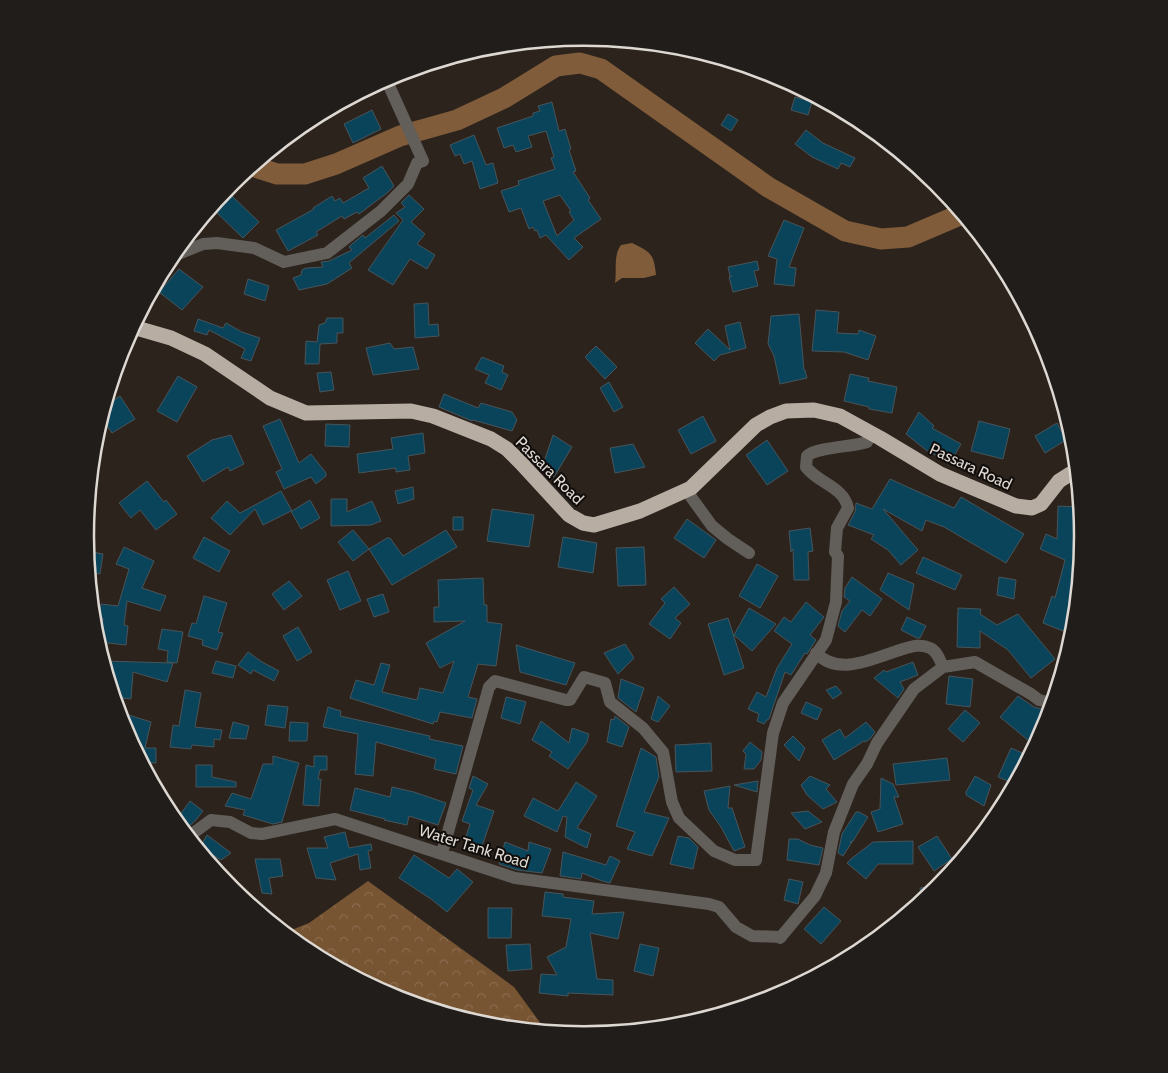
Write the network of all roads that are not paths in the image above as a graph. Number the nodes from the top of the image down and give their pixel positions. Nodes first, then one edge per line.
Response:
1 (389, 87) edge
2 (185, 251) edge
3 (140, 329) edge
4 (872, 433) junction
5 (1070, 474) edge
6 (686, 490) junction
7 (749, 553) dead end
8 (816, 653) junction
9 (943, 667) junction
10 (1045, 701) edge
11 (193, 833) edge
12 (442, 853) junction

1 - 2 street
3 - 6 highway, Passara Road
4 - 5 highway, Passara Road
4 - 6 highway, Passara Road
4 - 8 street
6 - 7 street
8 - 9 street
8 - 12 street
9 - 10 street
9 - 12 street, Water Tank Road
11 - 12 street, Water Tank Road

